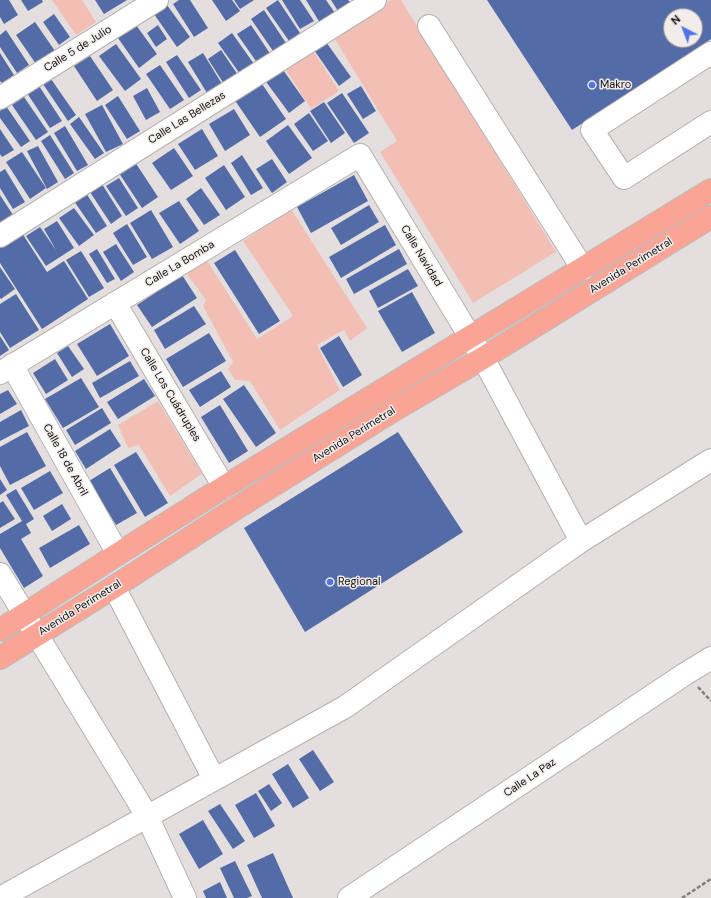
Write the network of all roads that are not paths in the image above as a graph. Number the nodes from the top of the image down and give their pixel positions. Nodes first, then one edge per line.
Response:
1 (157, 0) edge
2 (374, 0) edge
3 (429, 26) dead end
4 (711, 53) edge
5 (0, 98) edge
6 (711, 122) edge
7 (360, 155) joint
8 (711, 190) edge
9 (711, 217) edge
10 (0, 236) edge
11 (583, 269) junction
12 (115, 303) junction
13 (470, 338) junction
14 (483, 358) junction
15 (6, 369) edge
16 (711, 460) edge
17 (224, 487) junction
18 (581, 541) junction
19 (118, 554) junction
20 (0, 574) edge
21 (114, 587) junction
22 (25, 614) junction
23 (0, 630) edge
24 (37, 635) junction
25 (0, 658) edge
26 (711, 658) edge
27 (214, 779) junction
28 (148, 816) junction
29 (0, 898) edge
30 (186, 898) edge
31 (349, 898) edge

1 - 5 street, Calle 5 de Julio
2 - 10 street, Calle Las Bellezas
3 - 11 street
4 - 6 street
7 - 12 street, Calle La Bomba
7 - 13 street, Calle Navidad
8 - 11 main road, Avenida Perimetral
9 - 14 main road, Avenida Perimetral
11 - 13 main road, Avenida Perimetral
12 - 15 street, Calle La Bomba
12 - 17 street, Calle Los Cuádruples
13 - 14 street, Calle Navidad
13 - 17 main road, Avenida Perimetral
14 - 18 street, Calle Navidad
14 - 21 main road, Avenida Perimetral
15 - 19 street, Calle 18 de Abril
16 - 18 street
17 - 19 main road, Avenida Perimetral
18 - 27 street
19 - 22 main road, Avenida Perimetral
20 - 22 street
21 - 24 main road, Avenida Perimetral
21 - 27 street
22 - 23 main road, Avenida Perimetral
22 - 24 street
24 - 25 main road, Avenida Perimetral
24 - 28 street
26 - 31 street, Calle La Paz
27 - 28 street
28 - 29 street
28 - 30 street

